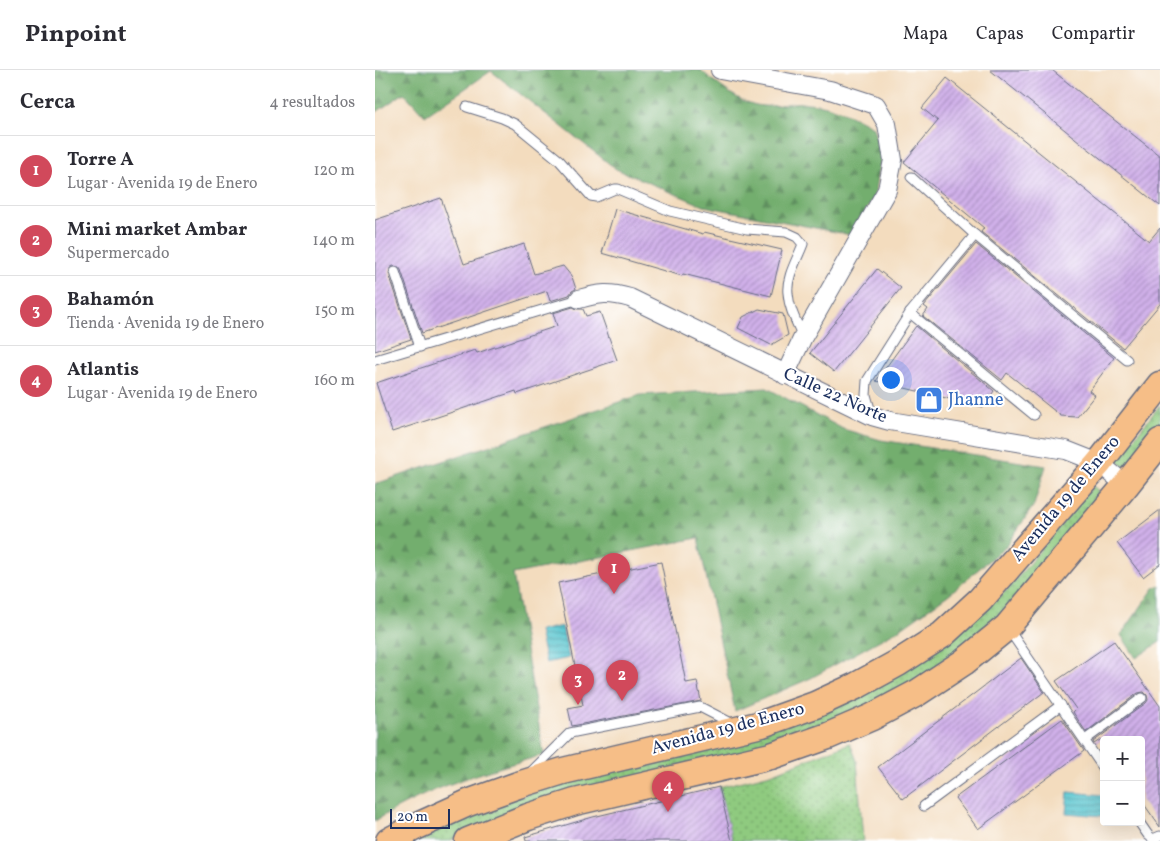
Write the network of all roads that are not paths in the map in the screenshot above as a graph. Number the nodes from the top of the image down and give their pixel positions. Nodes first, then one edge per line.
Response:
1 (720, 70) edge
2 (467, 107) dead end
3 (911, 177) dead end
4 (975, 235) junction
5 (395, 272) dead end
6 (579, 299) joint
7 (910, 313) junction
8 (803, 337) junction
9 (420, 346) junction
10 (375, 360) edge
11 (1127, 360) dead end
12 (785, 375) junction
13 (1160, 385) edge
14 (1034, 415) dead end
15 (872, 416) junction
16 (1160, 442) edge
17 (1099, 463) junction
18 (1126, 485) junction
19 (1007, 627) junction
20 (1142, 698) dead end
21 (1061, 705) junction
22 (742, 729) junction
23 (1085, 740) junction
24 (1100, 763) edge
25 (518, 785) junction
26 (924, 806) dead end
27 (1141, 826) edge
28 (1160, 836) edge
29 (389, 841) edge
30 (468, 841) edge

1 - 8 street
2 - 8 lane
3 - 4 lane
4 - 7 lane
4 - 11 lane
5 - 9 lane
6 - 9 lane
6 - 12 street, Calle 22 Norte
7 - 14 lane
7 - 15 lane
8 - 12 street
9 - 10 lane
12 - 15 street, Calle 22 Norte
13 - 17 main road, Avenida 19 de Enero
15 - 17 street, Calle 22 Norte
16 - 18 main road, Avenida 19 de Enero
17 - 18 street, Calle 22 Norte
17 - 22 main road, Avenida 19 de Enero
18 - 19 main road, Avenida 19 de Enero
19 - 21 lane
19 - 30 main road, Avenida 19 de Enero
20 - 23 lane
21 - 23 lane
21 - 26 lane
22 - 25 main road, Avenida 19 de Enero
22 - 25 lane
23 - 24 lane
25 - 29 main road, Avenida 19 de Enero
27 - 28 lane

